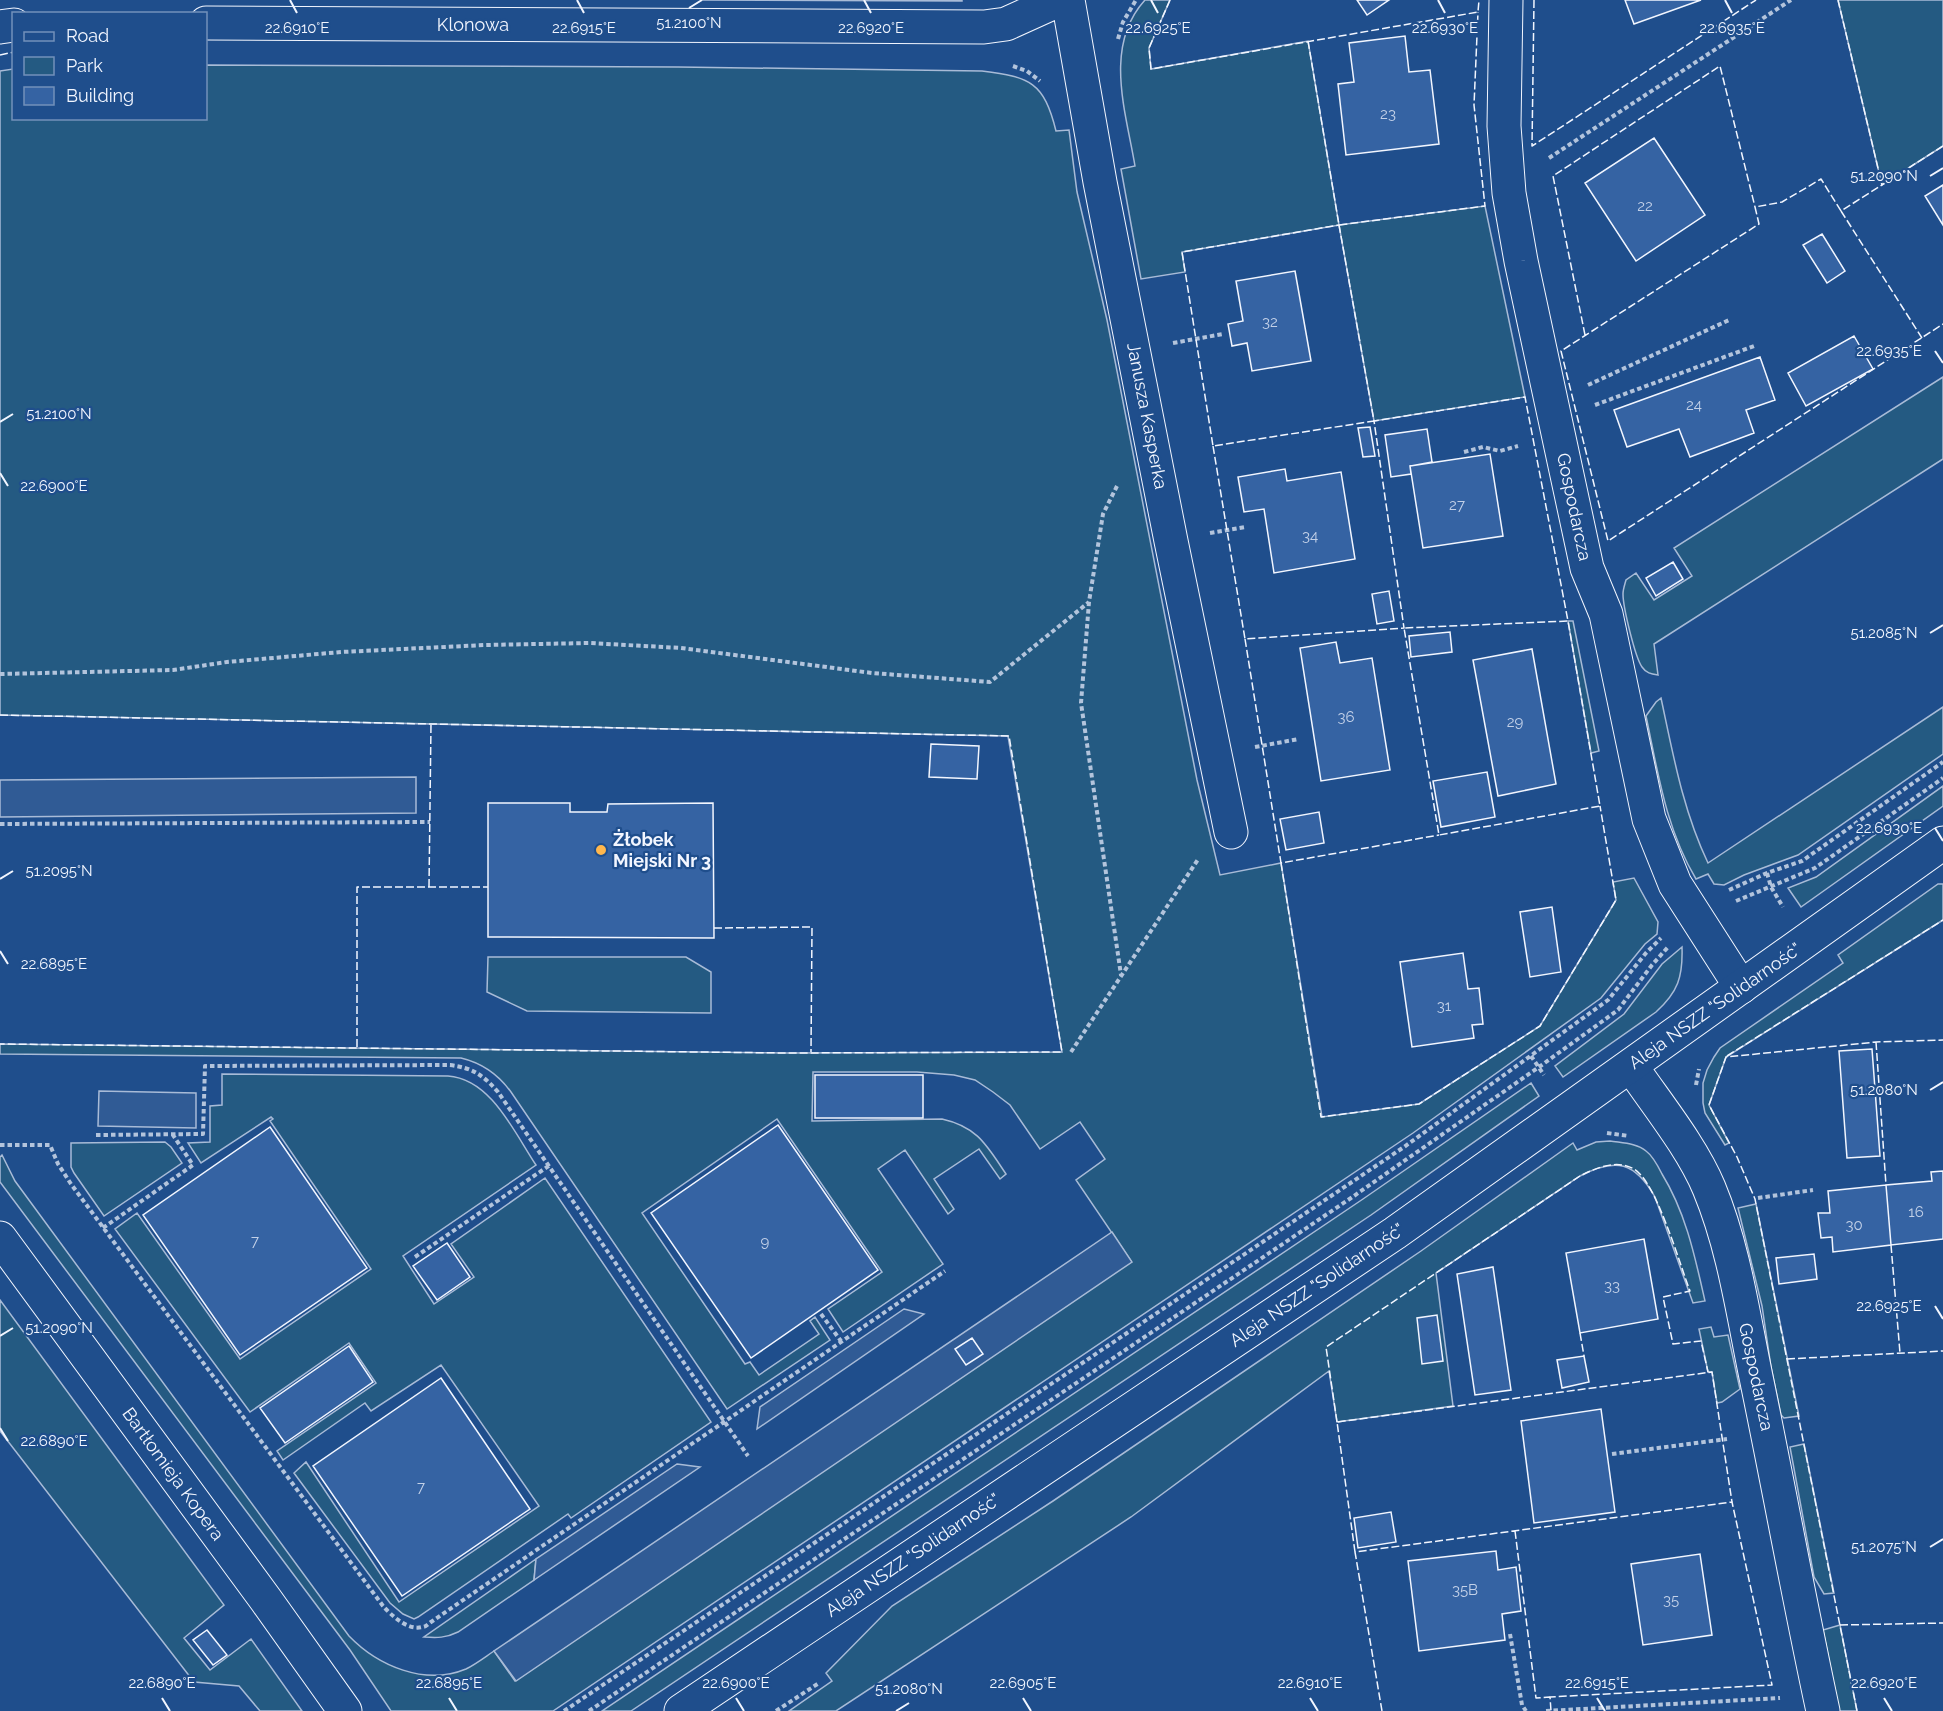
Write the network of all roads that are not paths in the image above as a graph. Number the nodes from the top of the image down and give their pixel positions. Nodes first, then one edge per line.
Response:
1 (1059, 0) edge
2 (1068, 0) edge
3 (1506, 0) edge
4 (207, 23) edge
5 (1230, 823) road end
6 (1943, 843) edge
7 (1741, 987) junction
8 (1631, 1066) junction
9 (0, 1238) edge
10 (1821, 1703) edge
11 (345, 1711) edge
12 (681, 1711) edge

1 - 4 street, Klonowa
2 - 5 street, Janusza Kasperka
3 - 7 street, Gospodarcza
6 - 7 street, Aleja NSZZ "Solidarność"
7 - 8 street, Aleja NSZZ "Solidarność"
8 - 10 street, Gospodarcza
8 - 12 street, Aleja NSZZ "Solidarność"
9 - 11 street, Bartłomieja Kopera

